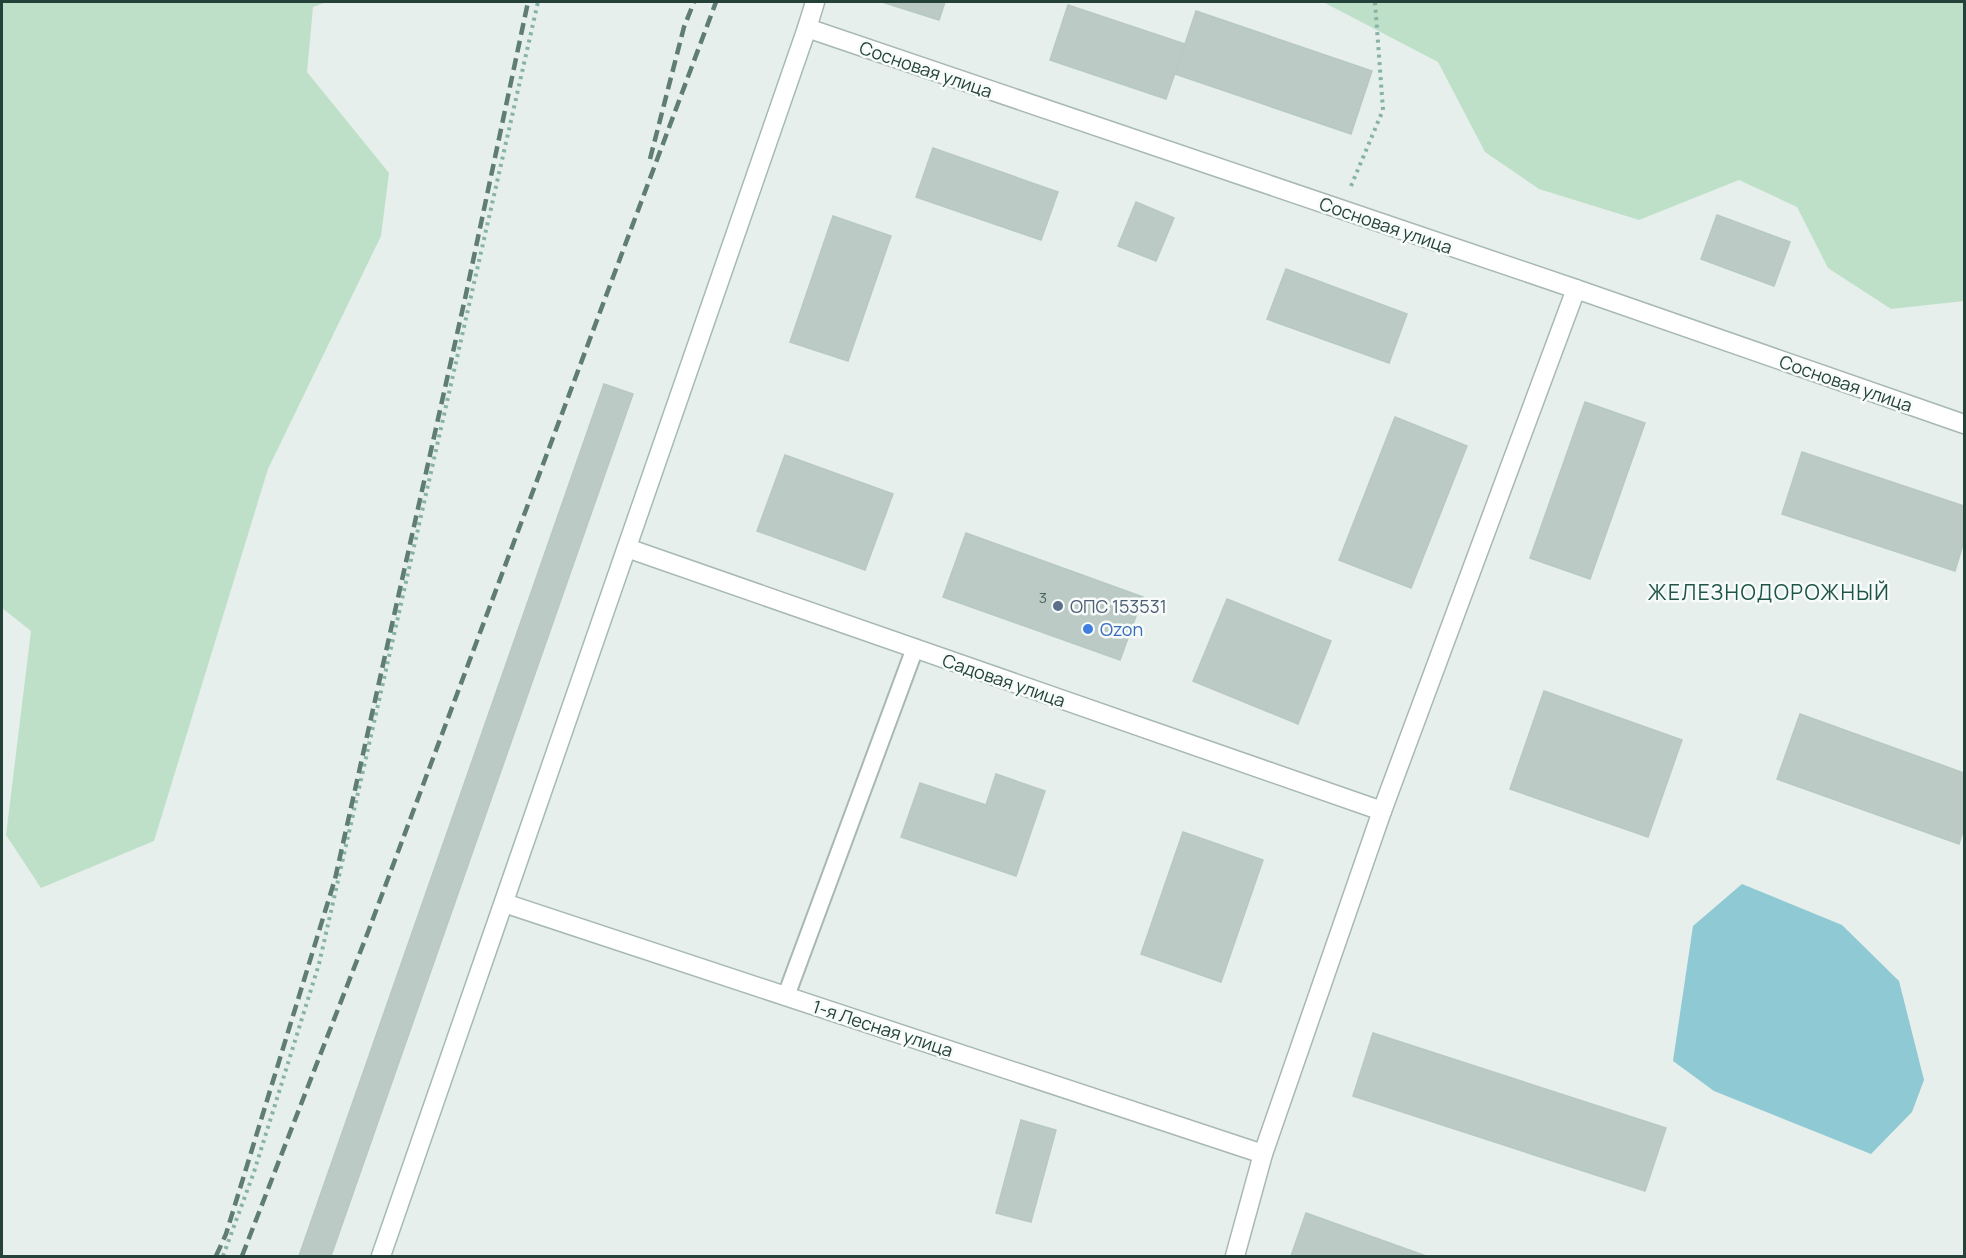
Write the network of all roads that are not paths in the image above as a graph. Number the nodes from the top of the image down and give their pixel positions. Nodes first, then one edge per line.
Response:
1 (815, 2) edge
2 (807, 28) junction
3 (1576, 290) junction
4 (1965, 424) edge
5 (627, 548) junction
6 (915, 648) junction
7 (1382, 811) junction
8 (504, 903) junction
9 (786, 996) junction
10 (1263, 1154) junction
11 (381, 1257) edge
12 (1235, 1257) edge

1 - 2 street
2 - 3 street, Сосновая улица
2 - 5 street
3 - 4 street, Сосновая улица
3 - 7 street
5 - 6 street, Садовая улица
5 - 8 street
6 - 7 street, Садовая улица
6 - 9 lane
7 - 10 street
8 - 9 street, 1-я Лесная улица
8 - 11 street
9 - 10 street, 1-я Лесная улица
10 - 12 street

